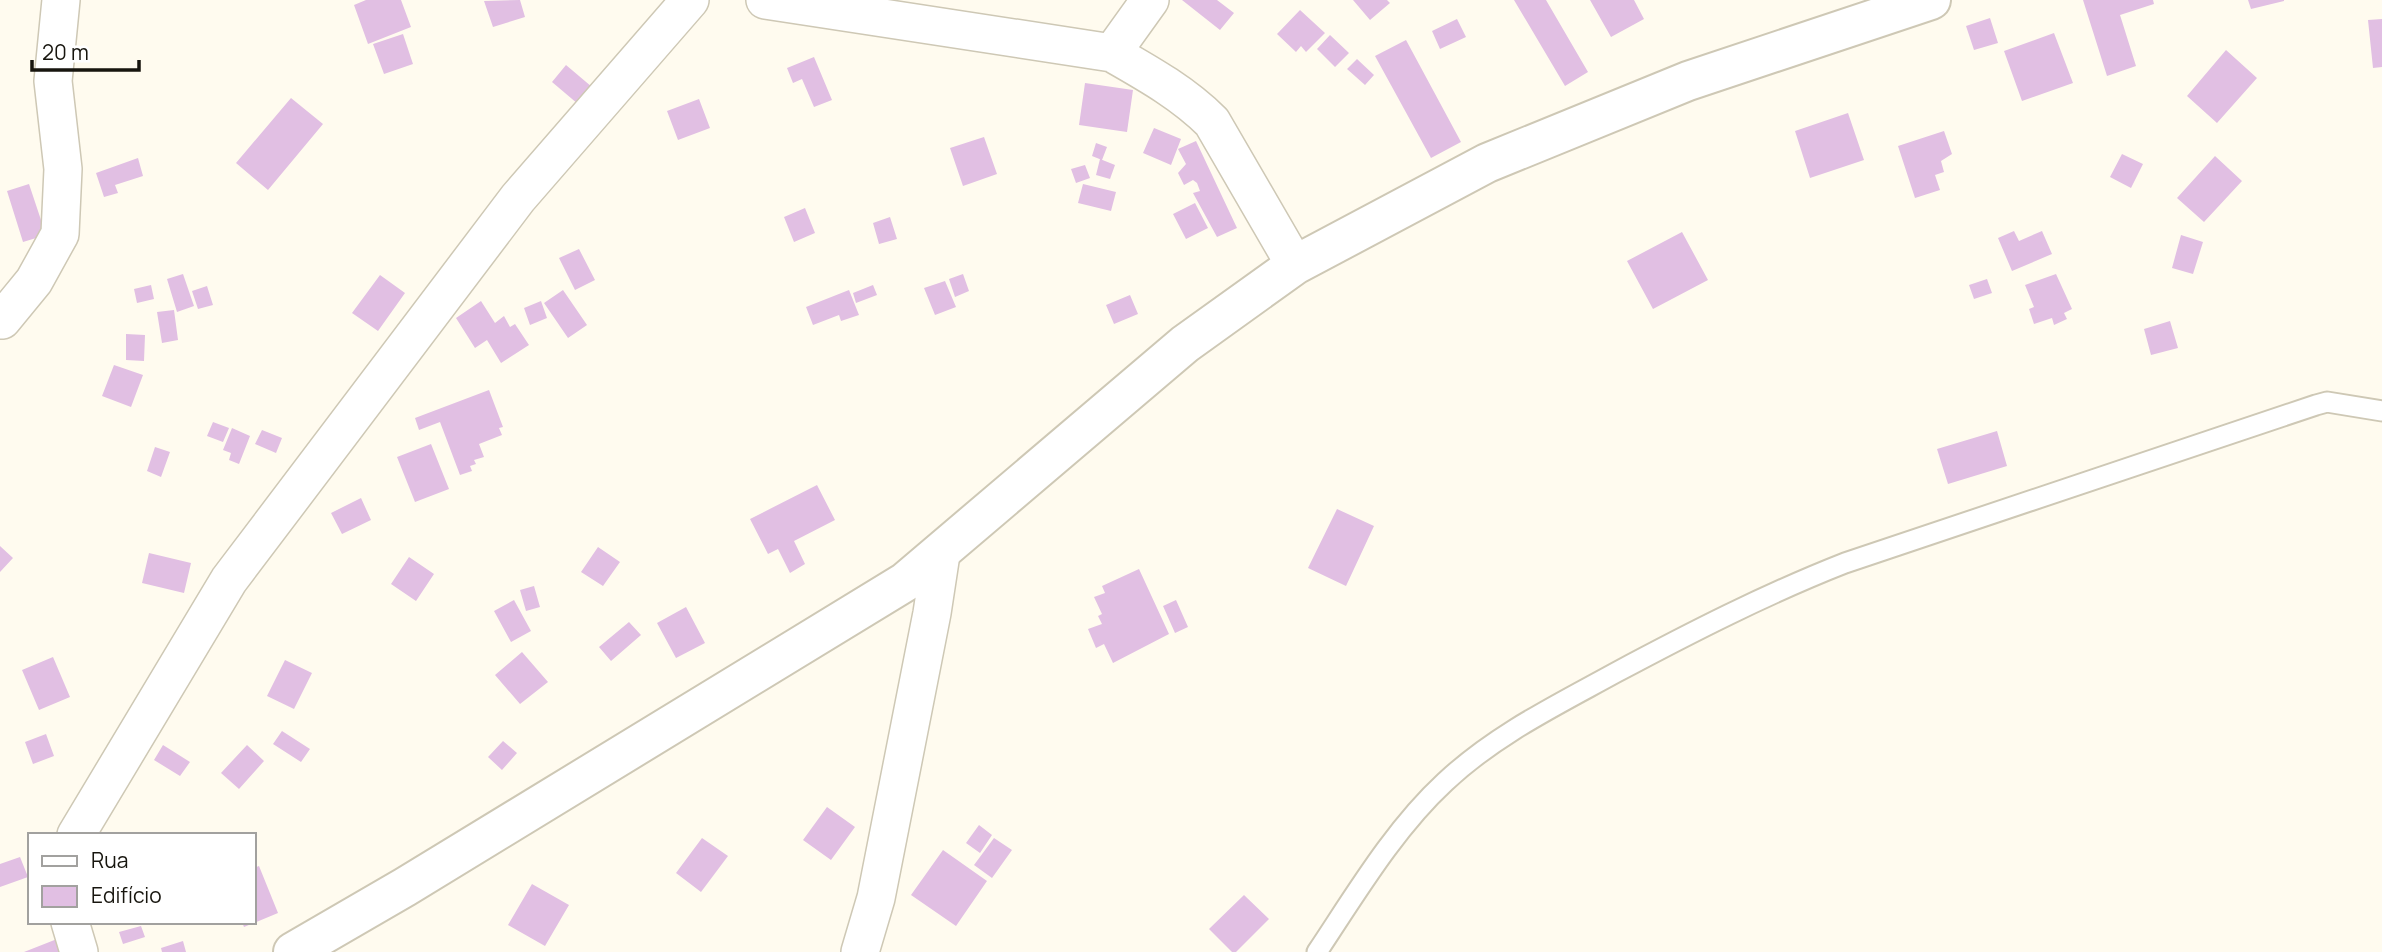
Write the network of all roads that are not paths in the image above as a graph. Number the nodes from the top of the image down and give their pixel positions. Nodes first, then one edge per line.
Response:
1 (61, 0) edge
2 (690, 0) edge
3 (765, 0) edge
4 (1150, 0) edge
5 (1931, 0) edge
6 (1112, 52) junction
7 (1295, 265) junction
8 (2, 320) dead end
9 (2382, 411) edge
10 (941, 554) junction
11 (77, 833) edge
12 (71, 924) edge
13 (79, 952) edge
14 (293, 952) edge
15 (860, 952) edge
16 (1317, 952) edge

1 - 8 street
2 - 11 street
3 - 6 street
4 - 6 street
5 - 7 street
6 - 7 street
7 - 10 street
9 - 16 lane
10 - 14 street
10 - 15 street
12 - 13 street

